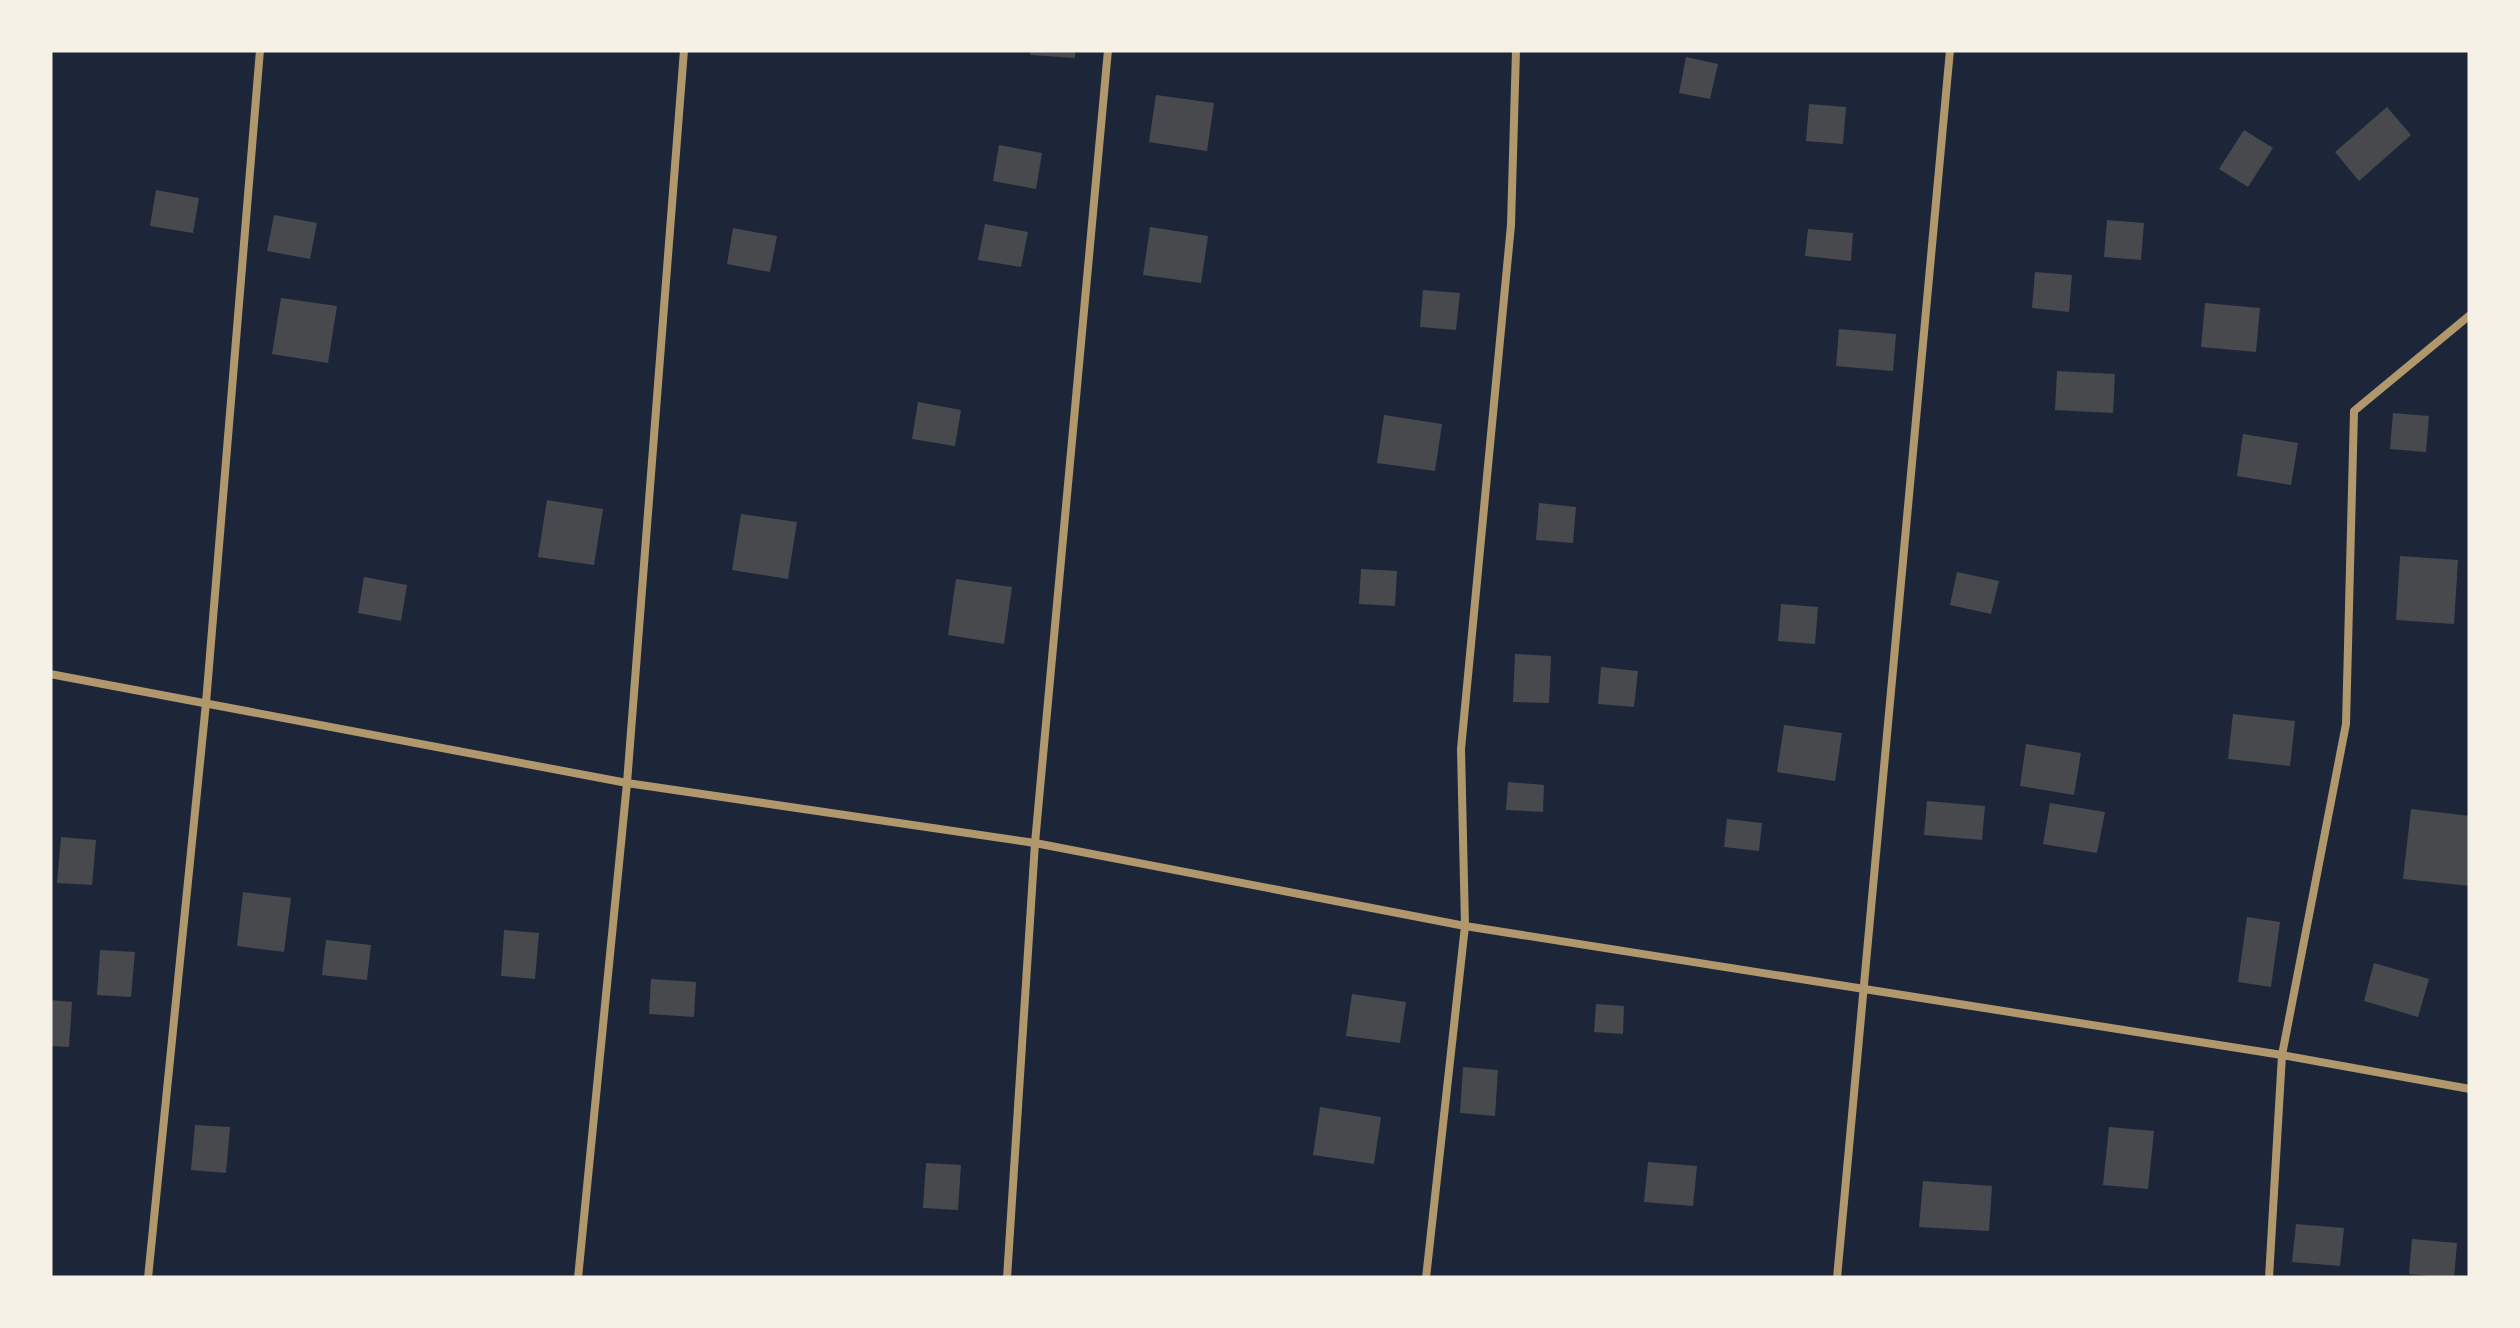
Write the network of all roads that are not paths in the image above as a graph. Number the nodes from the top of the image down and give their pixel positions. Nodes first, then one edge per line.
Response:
1 (260, 50) edge
2 (684, 50) edge
3 (1108, 50) edge
4 (1516, 50) edge
5 (1950, 50) edge
6 (2470, 315) edge
7 (50, 674) edge
8 (206, 703) junction
9 (627, 783) junction
10 (1035, 843) junction
11 (1465, 926) junction
12 (1861, 991) junction
13 (2282, 1055) junction
14 (2470, 1089) edge
15 (148, 1278) edge
16 (578, 1278) edge
17 (1007, 1278) edge
18 (1426, 1278) edge
19 (1837, 1278) edge
20 (2269, 1278) edge

1 - 8 lane
2 - 9 lane
3 - 10 lane
4 - 11 lane
5 - 12 lane
6 - 13 lane
7 - 8 lane
8 - 9 lane
8 - 15 lane
9 - 10 lane
9 - 16 lane
10 - 11 lane
10 - 17 lane
11 - 12 lane
11 - 18 lane
12 - 13 lane
12 - 19 lane
13 - 14 lane
13 - 20 lane

